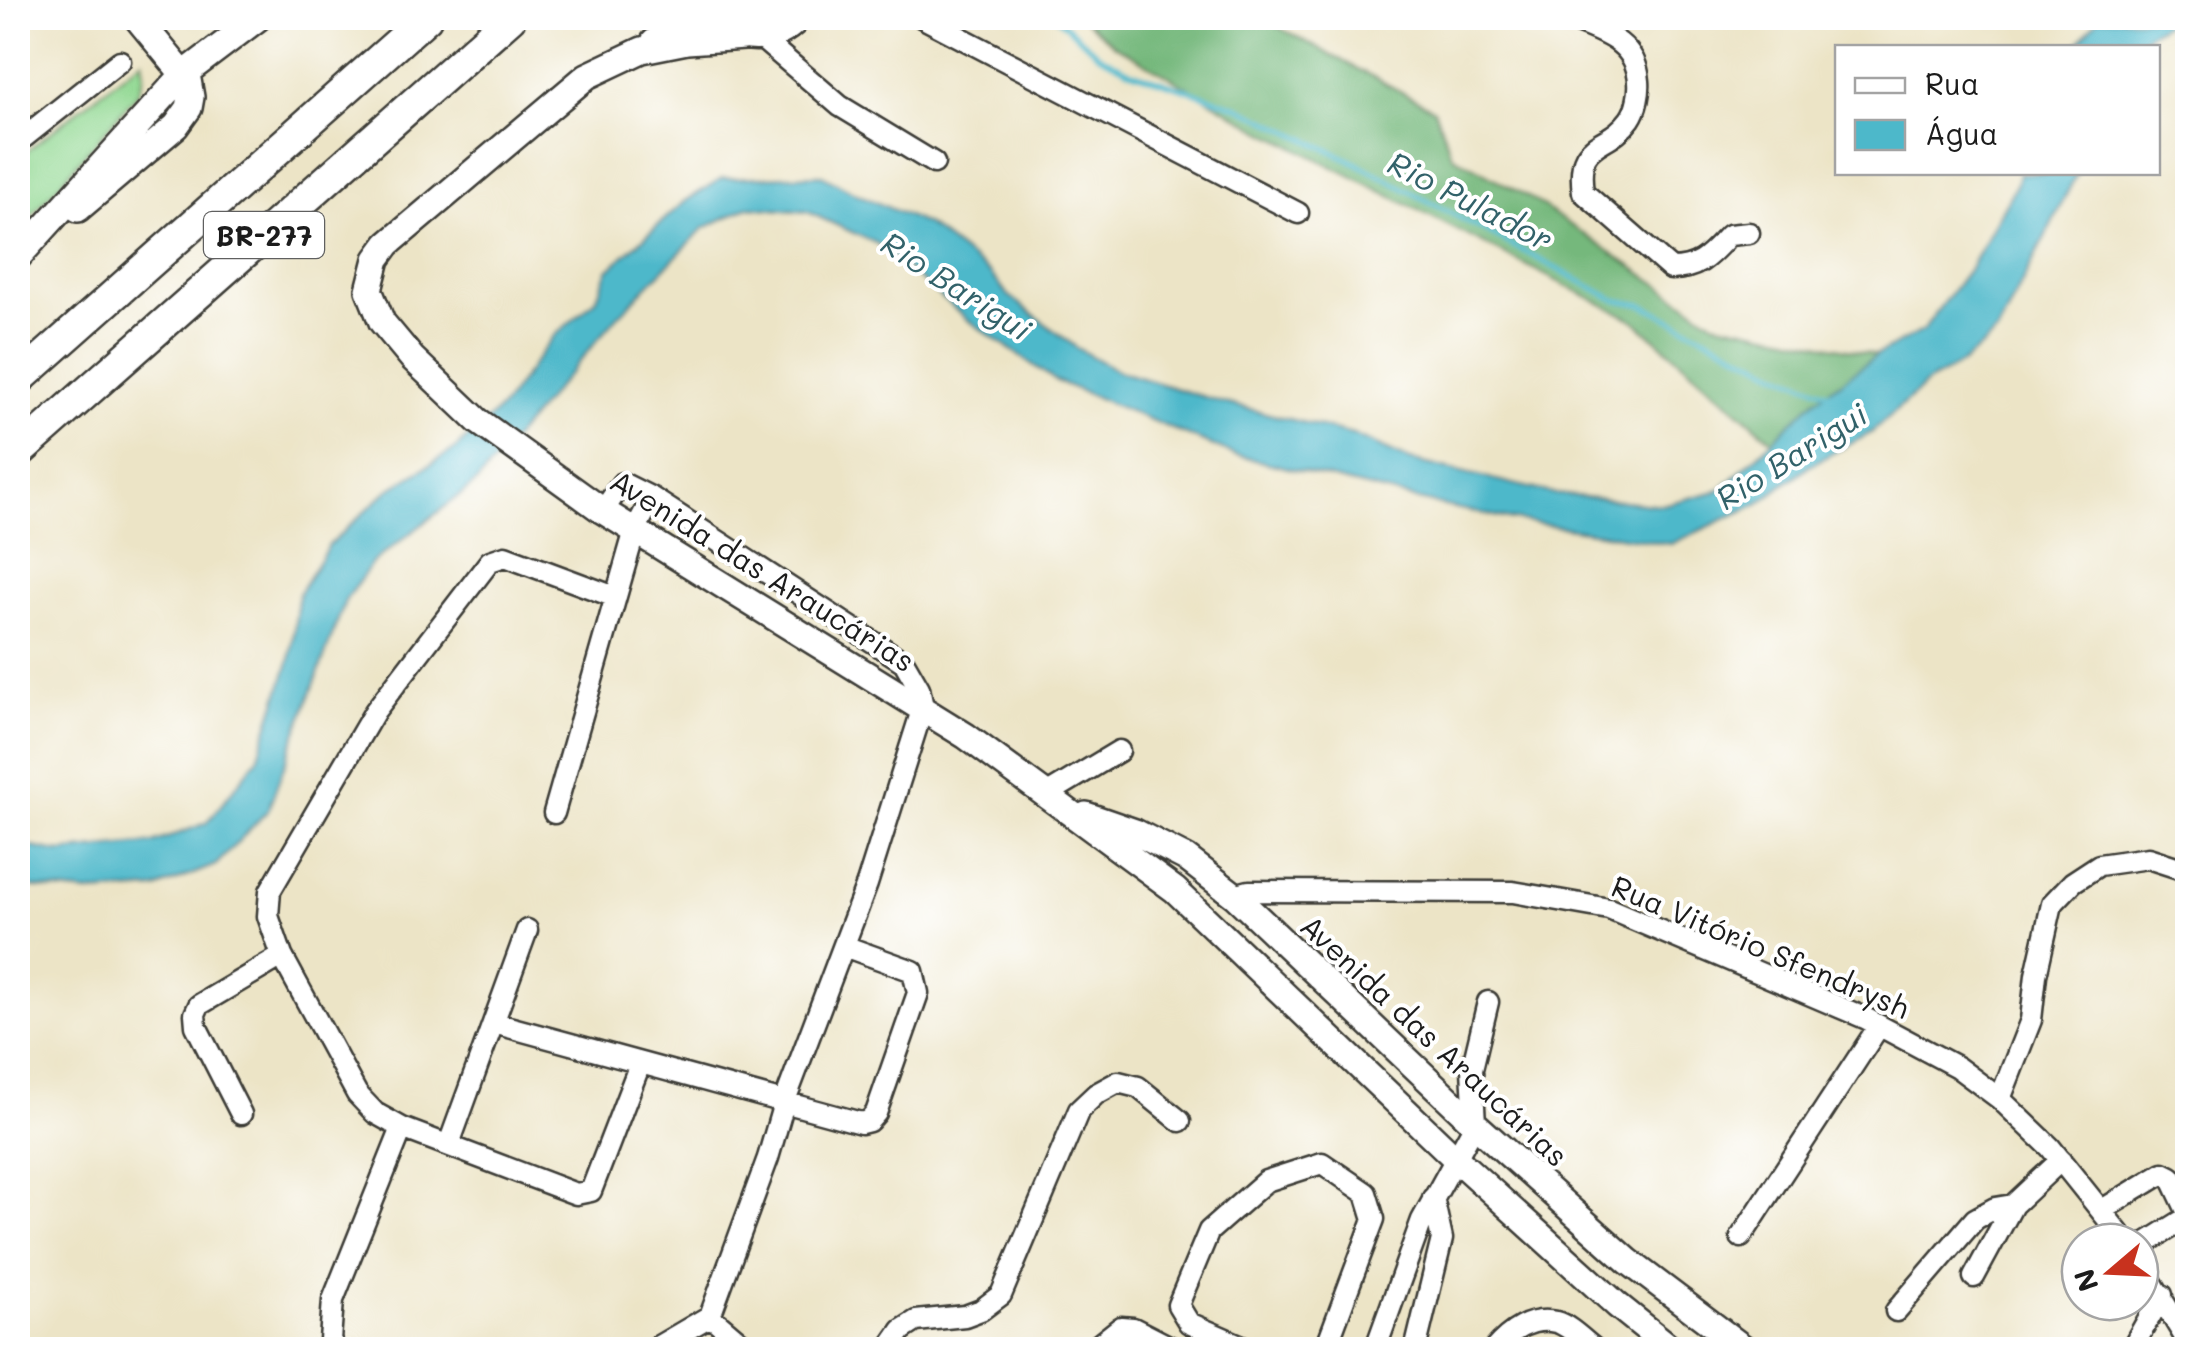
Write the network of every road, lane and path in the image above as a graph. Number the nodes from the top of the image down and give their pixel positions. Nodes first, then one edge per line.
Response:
1 (138, 18) edge
2 (258, 18) edge
3 (426, 18) edge
4 (510, 18) edge
5 (688, 18) edge
6 (714, 18) edge
7 (798, 18) edge
8 (923, 18) edge
9 (1568, 18) edge
10 (753, 38) junction
11 (642, 50) junction
12 (120, 60) dead end
13 (184, 74) junction
14 (18, 142) edge
15 (934, 163) dead end
16 (1298, 213) dead end
17 (1750, 233) dead end
18 (18, 258) edge
19 (18, 380) edge
20 (18, 453) edge
21 (652, 498) junction
22 (603, 510) junction
23 (636, 530) junction
24 (615, 597) junction
25 (923, 707) junction
26 (1119, 750) dead end
27 (1055, 802) junction
28 (554, 813) dead end
29 (2188, 871) edge
30 (1175, 890) junction
31 (1234, 895) junction
32 (527, 930) dead end
33 (844, 946) junction
34 (282, 956) junction
35 (1488, 1002) dead end
36 (494, 1023) junction
37 (1879, 1026) junction
38 (640, 1064) junction
39 (2000, 1098) junction
40 (784, 1103) junction
41 (241, 1114) dead end
42 (1180, 1122) dead end
43 (1475, 1124) junction
44 (402, 1128) junction
45 (448, 1144) junction
46 (1455, 1158) junction
47 (2061, 1160) junction
48 (1433, 1198) junction
49 (2013, 1206) junction
50 (2102, 1210) junction
51 (2188, 1215) edge
52 (2111, 1222) edge
53 (2160, 1234) edge
54 (1741, 1237) dead end
55 (1974, 1278) dead end
56 (2160, 1292) edge
57 (2162, 1295) junction
58 (1896, 1311) dead end
59 (710, 1316) junction
60 (2188, 1342) edge
61 (336, 1350) edge
62 (652, 1350) edge
63 (750, 1350) edge
64 (888, 1350) edge
65 (1092, 1350) edge
66 (1176, 1350) edge
67 (1250, 1350) edge
68 (1326, 1350) edge
69 (1375, 1350) edge
70 (1415, 1350) edge
71 (1494, 1350) edge
72 (1596, 1350) edge
73 (1674, 1350) edge
74 (1746, 1350) edge
75 (2132, 1350) edge

1 - 13 main road
2 - 13 main road
3 - 19 highway, BR-277
4 - 20 highway, BR-277
5 - 11 main road
6 - 10 main road
7 - 10 main road
8 - 16 street
9 - 17 street
10 - 11 main road
10 - 15 street
11 - 22 main road, Avenida das Araucárias
12 - 14 street
13 - 18 main road
21 - 22 street
21 - 23 street
21 - 25 street
22 - 23 main road, Avenida das Araucárias
23 - 24 street
23 - 25 main road, Avenida das Araucárias
24 - 28 street
24 - 34 street
25 - 27 main road, Avenida das Araucárias
25 - 33 street
26 - 27 street
27 - 30 main road, Avenida das Araucárias
27 - 31 main road, Avenida das Araucárias
29 - 39 street
30 - 31 main road
30 - 46 main road, Avenida das Araucárias
31 - 37 street, Rua Vitório Sfendrysh
31 - 43 main road, Avenida das Araucárias
32 - 36 street
33 - 40 street
33 - 40 street
34 - 41 street
34 - 44 street
35 - 43 street
36 - 38 street
36 - 45 street
37 - 39 street, Rua Vitório Sfendrysh
37 - 54 street
38 - 40 street
38 - 45 street
39 - 47 street, Rua Vitório Sfendrysh
40 - 59 street
42 - 64 street
43 - 46 street
43 - 74 main road, Avenida das Araucárias
44 - 45 street
44 - 61 street
46 - 48 street
46 - 73 main road, Avenida das Araucárias
47 - 49 street
47 - 50 street, Rua Vitório Sfendrysh
48 - 69 street
48 - 70 street
49 - 55 street
49 - 58 street
50 - 51 street
50 - 52 street, Rua Vitório Sfendrysh
51 - 53 street
56 - 57 street
57 - 60 street
57 - 75 street
59 - 62 street
59 - 63 street
65 - 66 street
67 - 68 street
71 - 72 street

